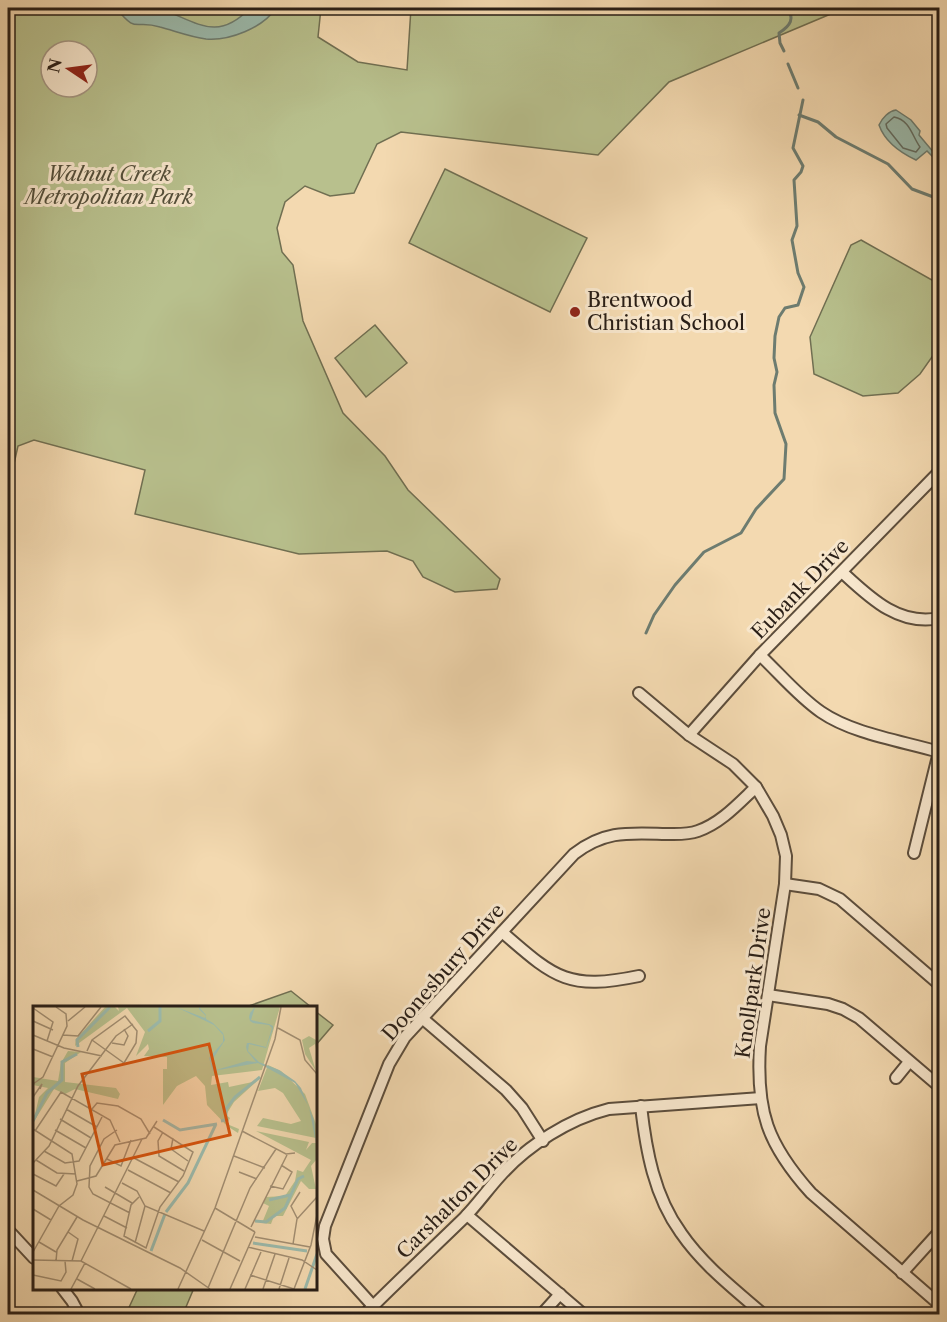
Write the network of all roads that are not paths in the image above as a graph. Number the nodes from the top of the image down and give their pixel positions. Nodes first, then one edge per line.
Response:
1 (939, 471) edge
2 (842, 572) junction
3 (939, 618) edge
4 (760, 655) junction
5 (639, 693) dead end
6 (689, 735) junction
7 (939, 752) edge
8 (756, 787) junction
9 (914, 853) dead end
10 (785, 884) junction
11 (502, 932) junction
12 (639, 976) dead end
13 (939, 985) edge
14 (768, 995) junction
15 (422, 1018) junction
16 (909, 1062) junction
17 (896, 1078) dead end
18 (939, 1088) edge
19 (761, 1098) junction
20 (641, 1106) junction
21 (543, 1141) junction
22 (467, 1215) junction
23 (8, 1230) edge
24 (939, 1231) edge
25 (33, 1257) edge
26 (902, 1273) junction
27 (63, 1289) edge
28 (560, 1294) junction
29 (939, 1305) edge
30 (369, 1310) edge
31 (79, 1314) edge
32 (542, 1314) edge
33 (584, 1314) edge
34 (764, 1314) edge

1 - 2 street, Eubank Drive
2 - 3 street
2 - 4 street, Eubank Drive
4 - 6 street, Eubank Drive
4 - 7 street
5 - 6 street, Knollpark Drive
6 - 8 street, Knollpark Drive
7 - 9 street
8 - 10 street, Knollpark Drive
8 - 11 street, Doonesbury Drive
10 - 13 street
10 - 14 street, Knollpark Drive
11 - 12 street
11 - 15 street, Doonesbury Drive
14 - 16 street
14 - 19 street, Knollpark Drive
15 - 21 street
15 - 30 street, Doonesbury Drive
16 - 17 street
16 - 18 street
19 - 20 street, Carshalton Drive
19 - 26 street, Knollpark Drive
20 - 21 street, Carshalton Drive
20 - 34 street
21 - 22 street, Carshalton Drive
22 - 28 street
22 - 30 street, Carshalton Drive
23 - 25 street
24 - 26 street
26 - 29 street, Knollpark Drive
27 - 31 street
28 - 32 street
28 - 33 street

